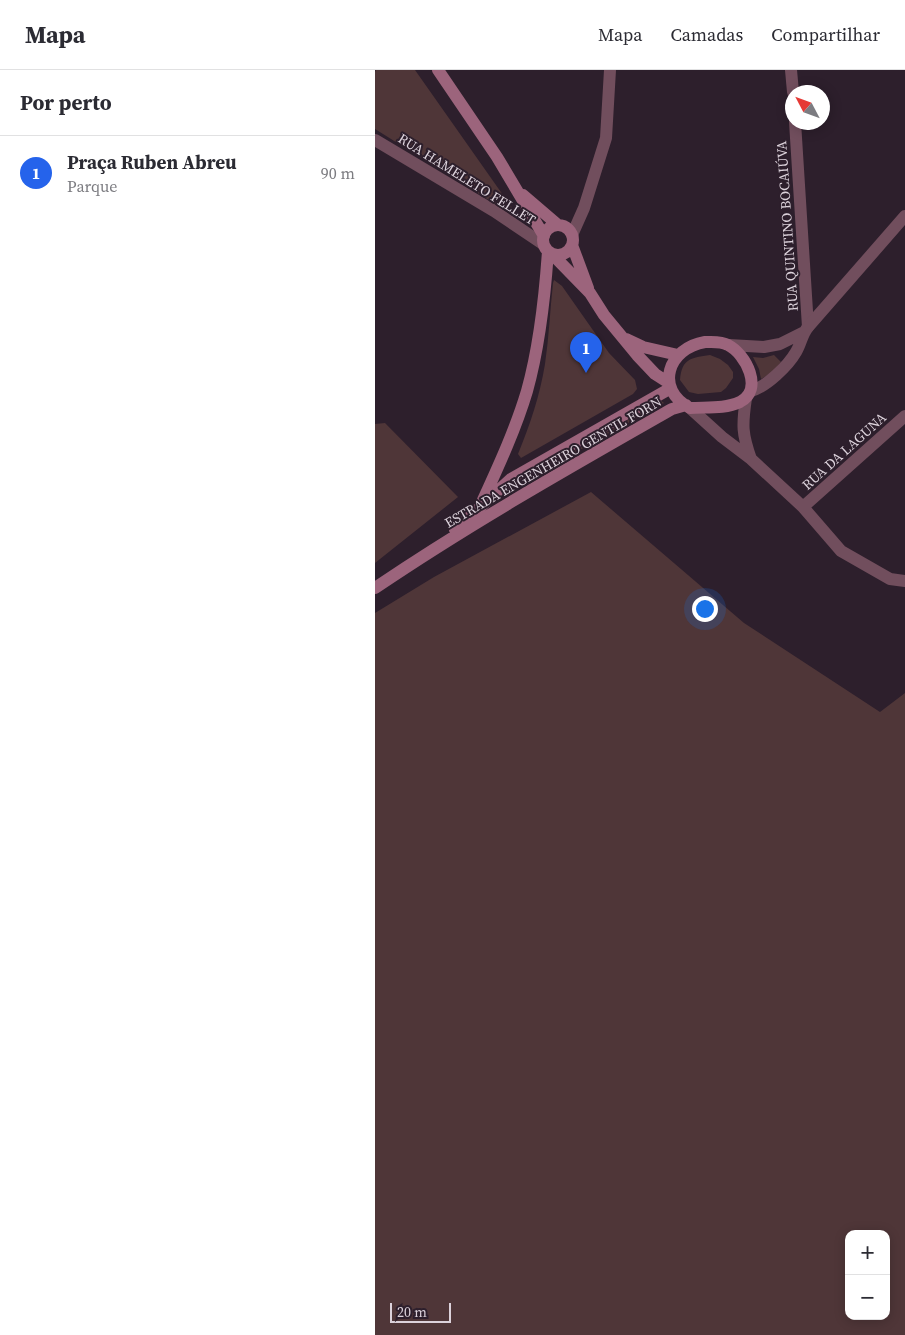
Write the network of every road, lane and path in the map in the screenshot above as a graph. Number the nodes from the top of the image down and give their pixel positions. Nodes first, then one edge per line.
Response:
1 (438, 70) edge
2 (610, 70) edge
3 (791, 70) edge
4 (792, 85) edge
5 (795, 130) edge
6 (375, 140) edge
7 (514, 186) junction
8 (905, 216) edge
9 (558, 225) junction
10 (572, 240) junction
11 (547, 246) junction
12 (590, 293) junction
13 (806, 329) junction
14 (622, 336) junction
15 (729, 345) junction
16 (678, 355) junction
17 (670, 386) junction
18 (749, 395) junction
19 (688, 406) junction
20 (905, 416) edge
21 (751, 459) junction
22 (481, 505) junction
23 (803, 508) junction
24 (436, 548) junction
25 (905, 581) edge
26 (375, 588) edge

1 - 7 main road
2 - 10 street
3 - 4 street
5 - 13 street, RUA QUINTINO BOCAIÚVA
6 - 11 street, RUA HAMELETO FELLET
7 - 9 main road
7 - 11 main road
8 - 13 street
9 - 10 main road
9 - 11 main road
10 - 11 main road
10 - 12 main road
11 - 12 main road
11 - 22 main road
12 - 14 main road
13 - 15 street
13 - 18 street
14 - 16 main road
14 - 17 main road
15 - 16 main road
15 - 18 main road
16 - 17 main road
17 - 19 main road
17 - 22 main road, ESTRADA ENGENHEIRO GENTIL FORN
18 - 19 main road
18 - 21 street
19 - 21 street
19 - 24 main road, ESTRADA ENGENHEIRO GENTIL FORN
20 - 23 street, RUA DA LAGUNA
21 - 23 street
22 - 24 main road, ESTRADA ENGENHEIRO GENTIL FORN
23 - 25 street
24 - 26 main road, ESTRADA ENGENHEIRO GENTIL FORN

